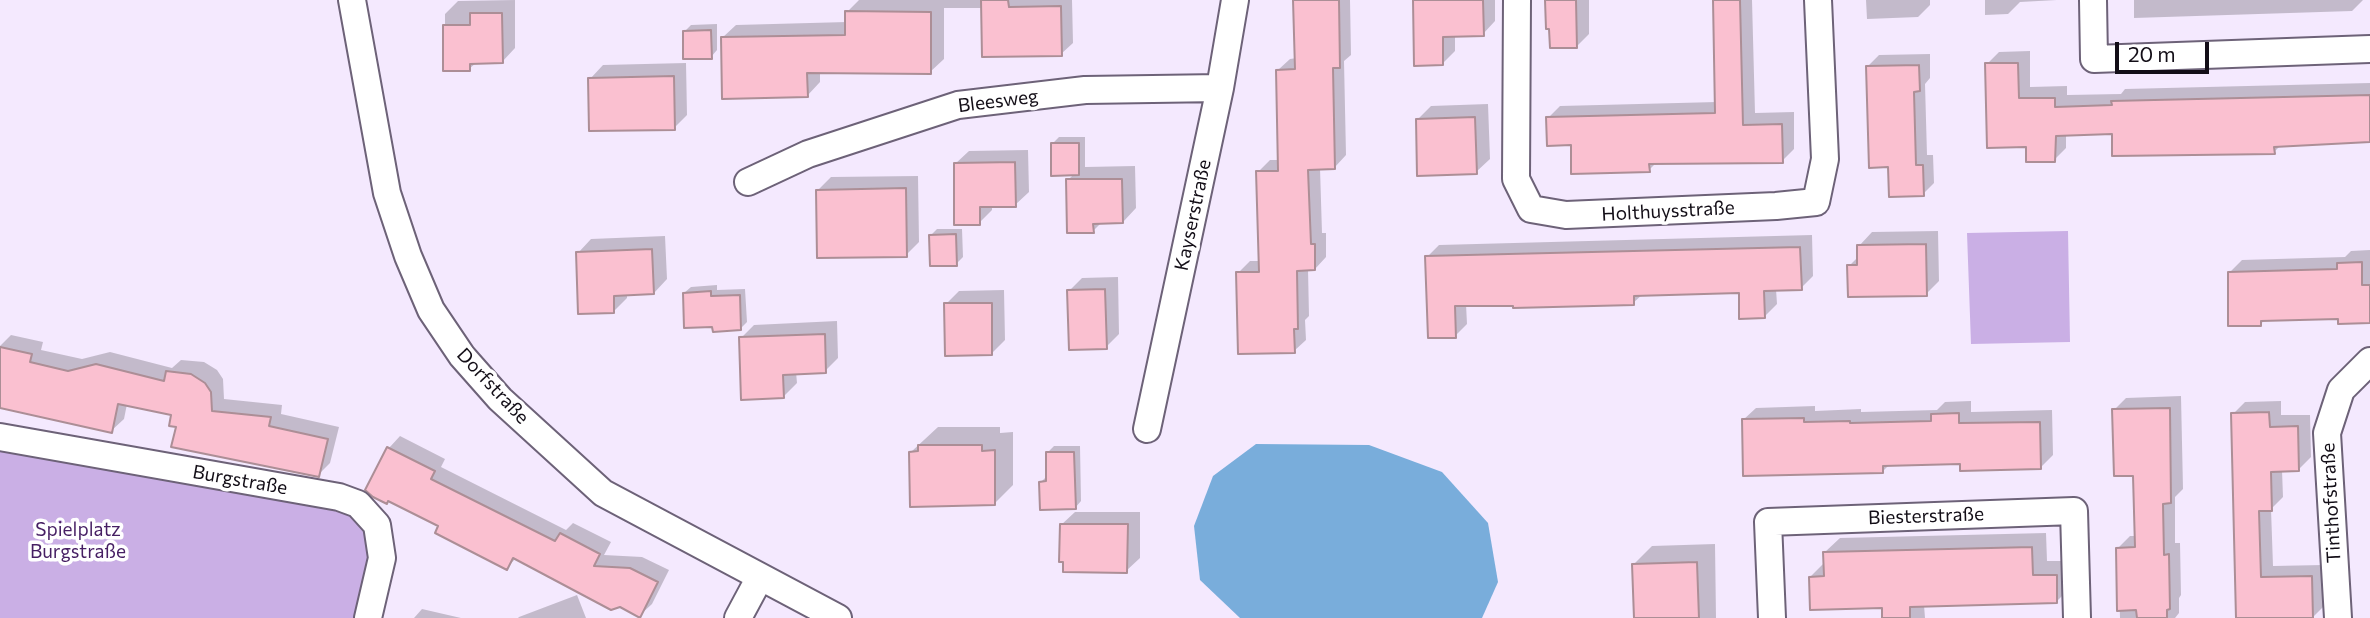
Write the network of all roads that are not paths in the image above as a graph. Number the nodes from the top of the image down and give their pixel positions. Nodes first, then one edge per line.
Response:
1 (352, 0) edge
2 (1235, 0) edge
3 (1517, 0) edge
4 (1818, 0) edge
5 (2093, 0) edge
6 (2370, 49) edge
7 (1220, 88) junction
8 (748, 182) dead end
9 (2370, 361) edge
10 (1147, 429) dead end
11 (0, 437) edge
12 (760, 577) junction
13 (368, 618) edge
14 (738, 618) edge
15 (838, 618) edge
16 (1772, 618) edge
17 (2077, 618) edge
18 (2338, 618) edge

1 - 12 street, Dorfstraße
2 - 7 street, Kayserstraße
3 - 4 street, Holthuysstraße
5 - 6 street
7 - 8 street, Bleesweg
7 - 10 street, Kayserstraße
9 - 18 street, Tinthofstraße
11 - 13 street, Burgstraße
12 - 14 street
12 - 15 street, Dorfstraße
16 - 17 street, Biesterstraße

